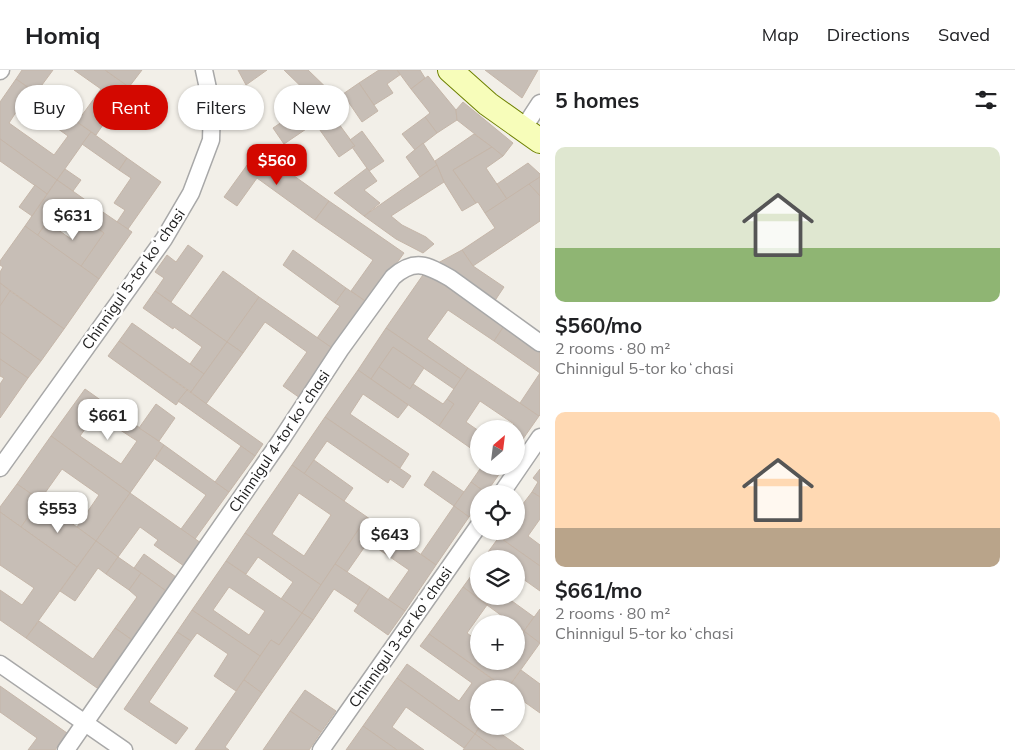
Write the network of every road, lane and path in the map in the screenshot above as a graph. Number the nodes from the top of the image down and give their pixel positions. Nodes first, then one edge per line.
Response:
1 (204, 70) edge
2 (450, 70) edge
3 (540, 103) edge
4 (531, 135) edge
5 (540, 343) edge
6 (540, 437) edge
7 (0, 468) edge
8 (506, 485) edge
9 (470, 538) edge
10 (0, 664) edge
11 (86, 722) junction
12 (66, 750) edge
13 (124, 750) edge
14 (321, 750) edge

1 - 7 street, Chinnigul 5-tor koʻchasi
2 - 4 street
3 - 4 street
5 - 11 street, Chinnigul 4-tor koʻchasi
6 - 8 street
9 - 14 street, Chinnigul 3-tor koʻchasi
10 - 11 street
11 - 12 street, Chinnigul 4-tor koʻchasi
11 - 13 street

